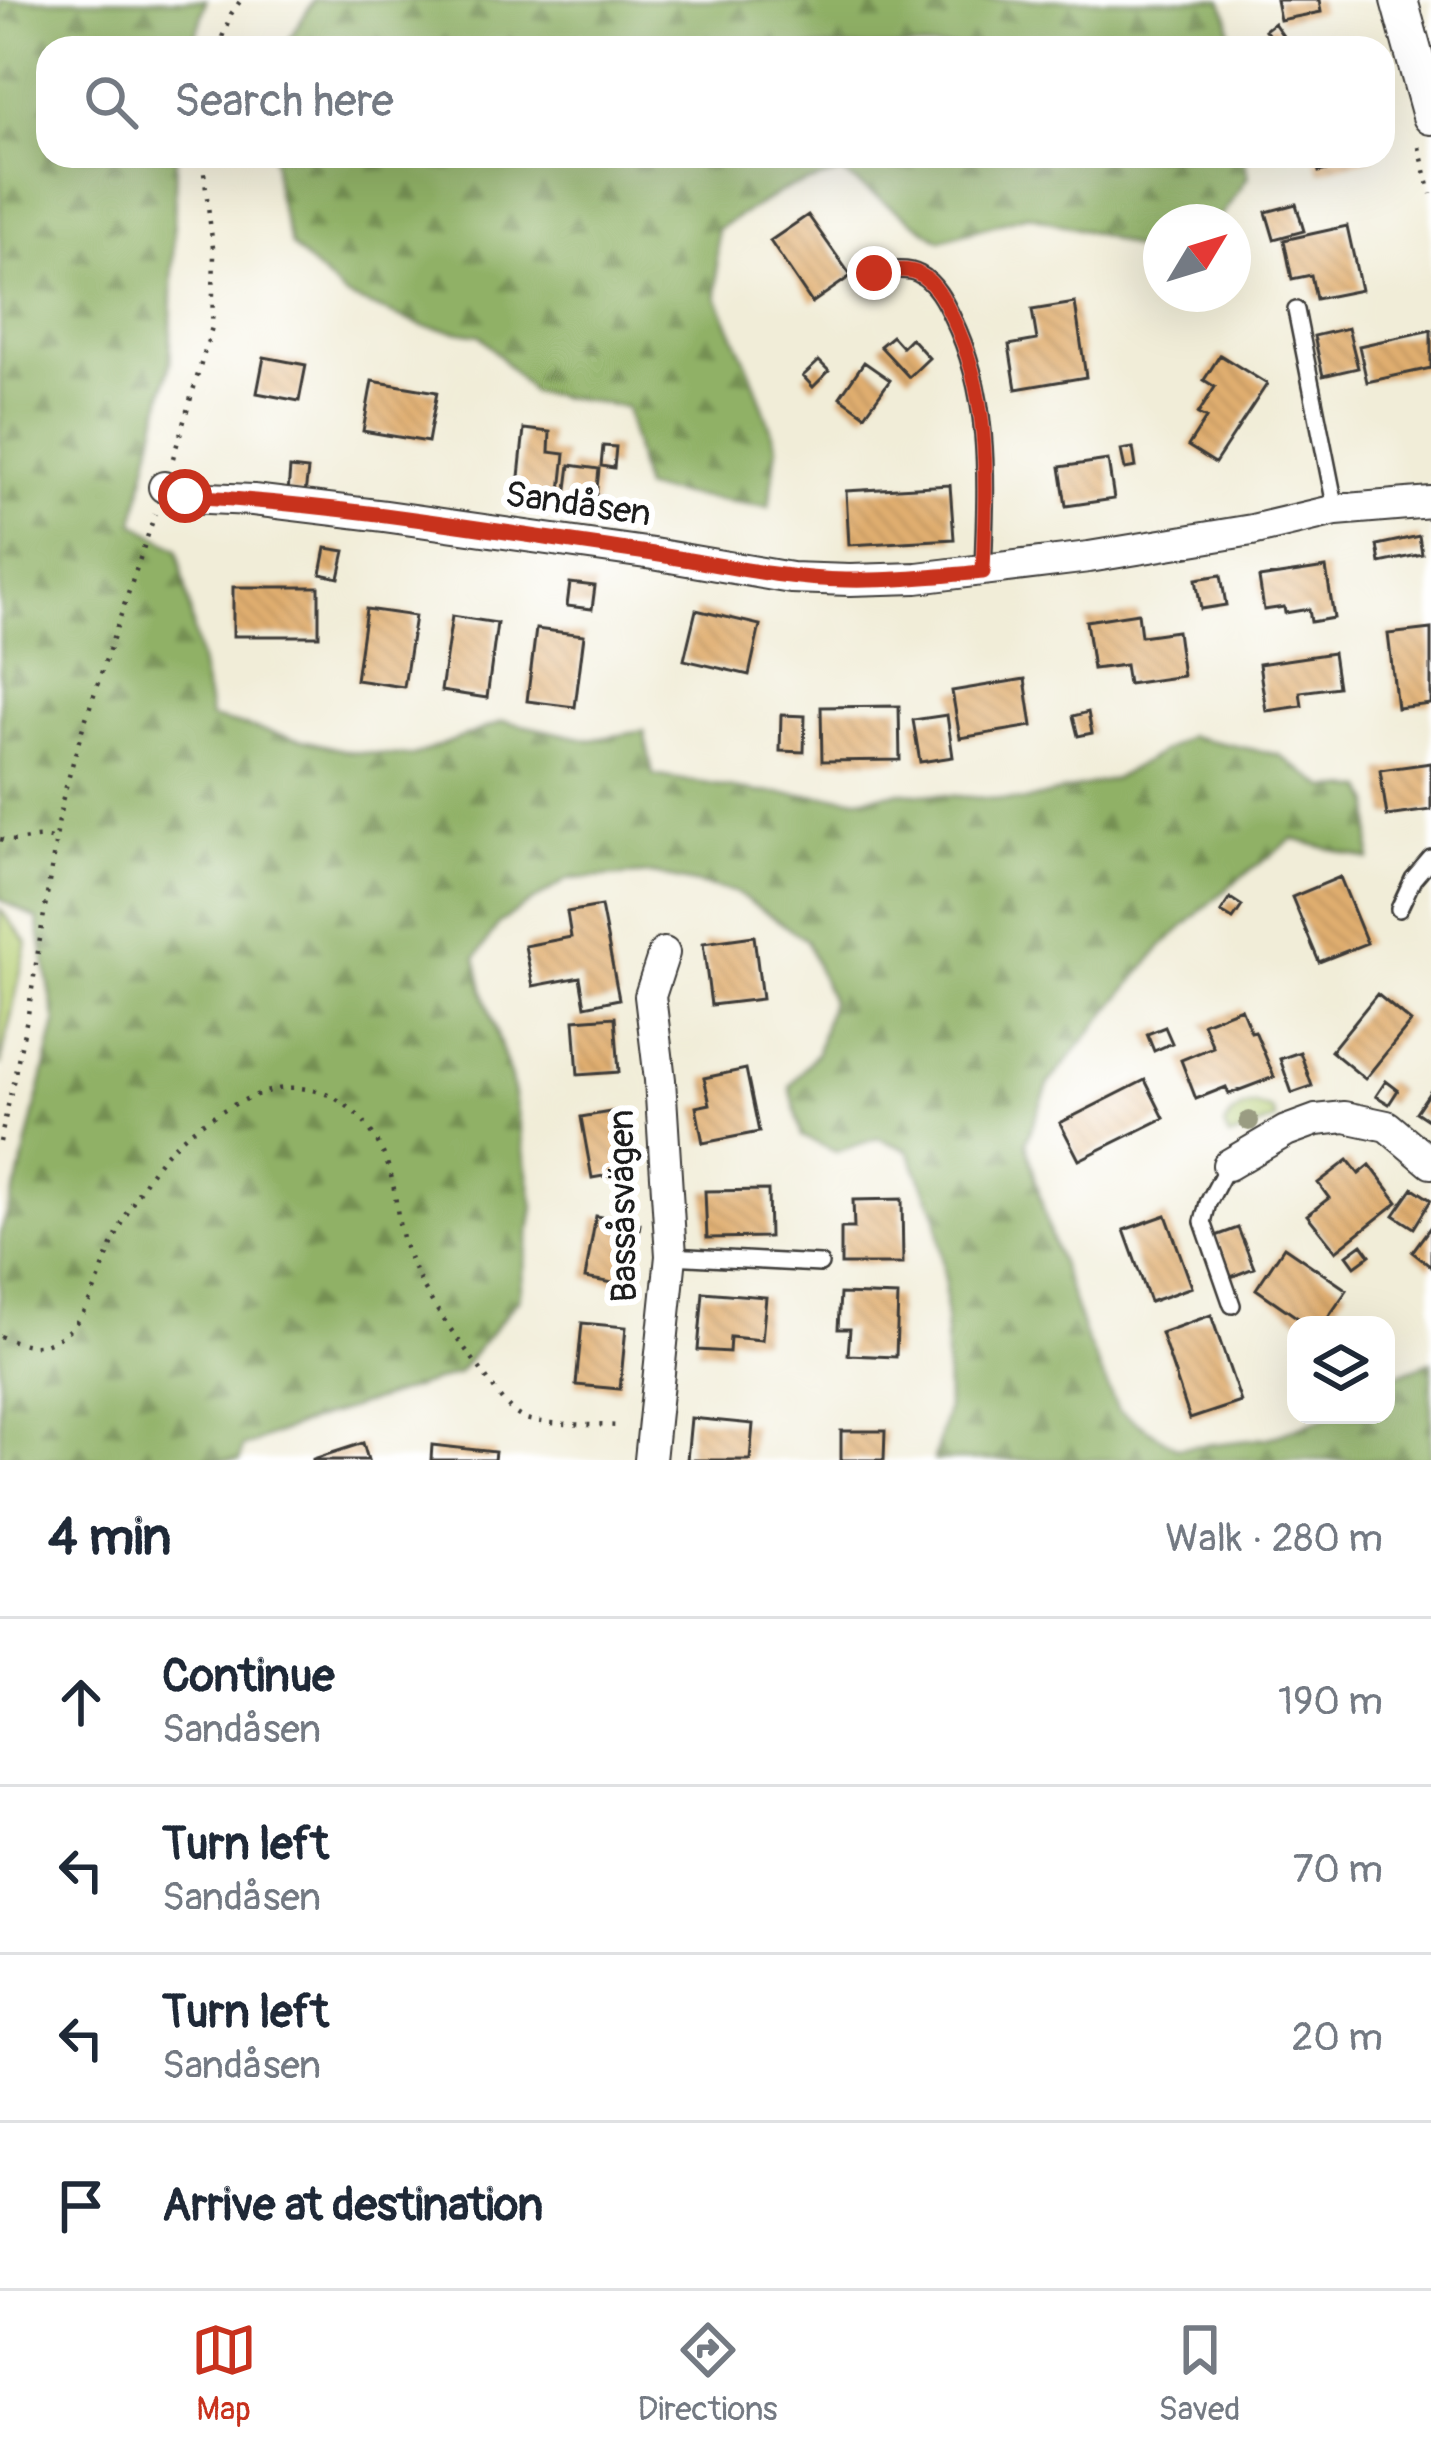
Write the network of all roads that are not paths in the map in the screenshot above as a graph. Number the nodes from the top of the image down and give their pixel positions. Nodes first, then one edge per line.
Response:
1 (1399, 0) edge
2 (1431, 116) edge
3 (874, 273) dead end
4 (1296, 310) dead end
5 (164, 488) road end
6 (1431, 502) edge
7 (1336, 510) junction
8 (983, 572) junction
9 (1431, 858) edge
10 (1399, 909) dead end
11 (664, 953) dead end
12 (1431, 1163) edge
13 (1228, 1165) joint
14 (671, 1256) junction
15 (820, 1264) dead end
16 (1232, 1305) dead end
17 (650, 1460) edge

1 - 2 street
3 - 8 lane
4 - 7 lane
5 - 8 street, Sandåsen
6 - 7 street, Sandåsen
7 - 8 street, Sandåsen
9 - 10 lane
11 - 14 street, Bassåsvägen
12 - 13 street
13 - 16 lane
14 - 15 lane
14 - 17 street, Bassåsvägen

